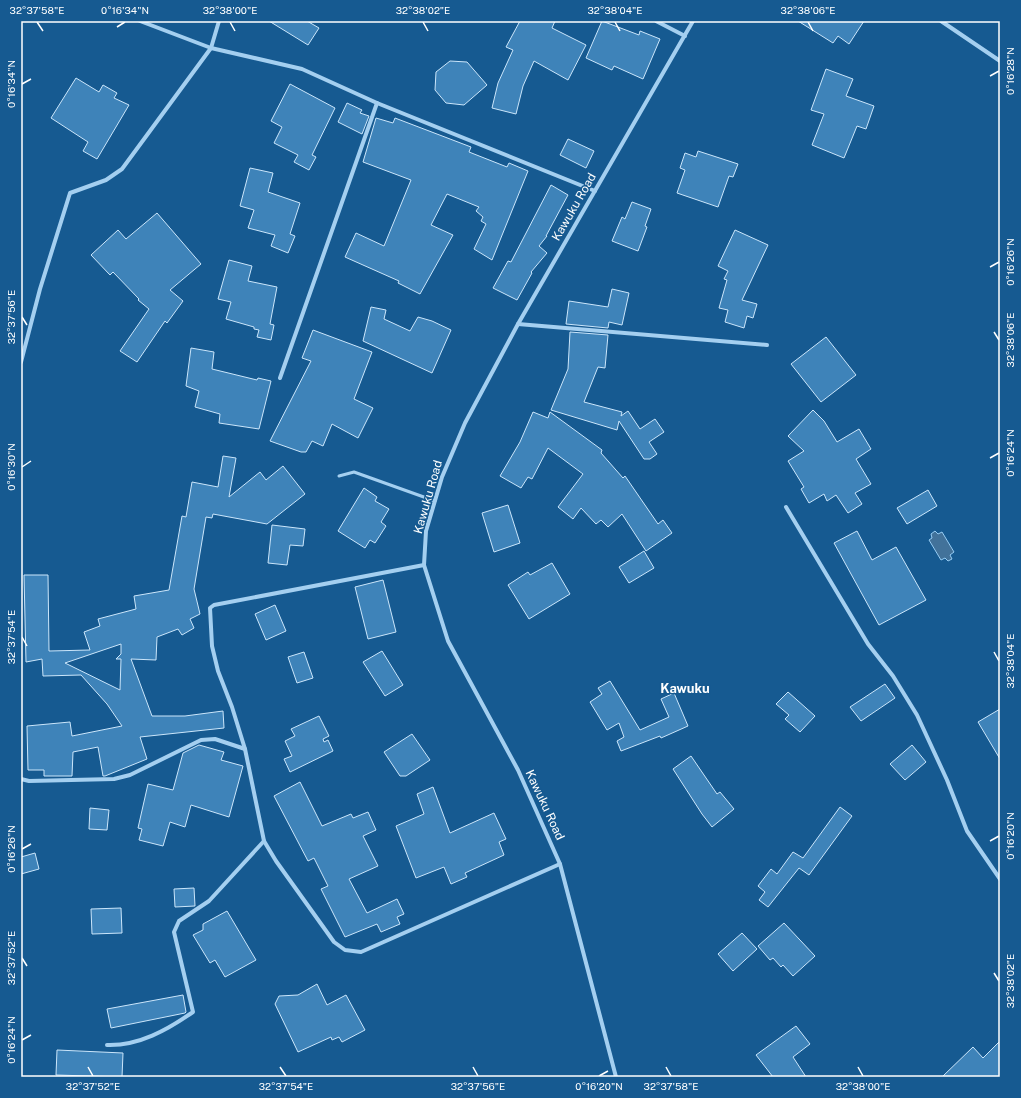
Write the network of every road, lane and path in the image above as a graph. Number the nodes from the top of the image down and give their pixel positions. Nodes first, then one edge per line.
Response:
1 (140, 21) edge
2 (219, 21) edge
3 (656, 21) edge
4 (693, 21) edge
5 (941, 21) edge
6 (685, 36) junction
7 (211, 48) junction
8 (1000, 61) edge
9 (377, 103) junction
10 (595, 191) junction
11 (518, 324) junction
12 (767, 345) dead end
13 (21, 362) edge
14 (280, 378) dead end
15 (339, 476) dead end
16 (435, 501) junction
17 (786, 507) dead end
18 (424, 565) junction
19 (245, 749) junction
20 (21, 779) edge
21 (264, 842) junction
22 (560, 864) junction
23 (1000, 879) edge
24 (107, 1045) dead end
25 (616, 1077) edge

1 - 7 street
2 - 7 street
3 - 6 street
4 - 6 street, Kawuku Road
5 - 8 street
6 - 10 street, Kawuku Road
7 - 9 street
7 - 13 street
9 - 10 street
9 - 14 street
10 - 11 street, Kawuku Road
11 - 12 street
11 - 16 street, Kawuku Road
15 - 16 lane
16 - 18 street, Kawuku Road
17 - 23 street
18 - 19 street
18 - 22 street, Kawuku Road
19 - 20 street
19 - 21 street
21 - 22 street
21 - 24 street
22 - 25 street, Kawuku Road

